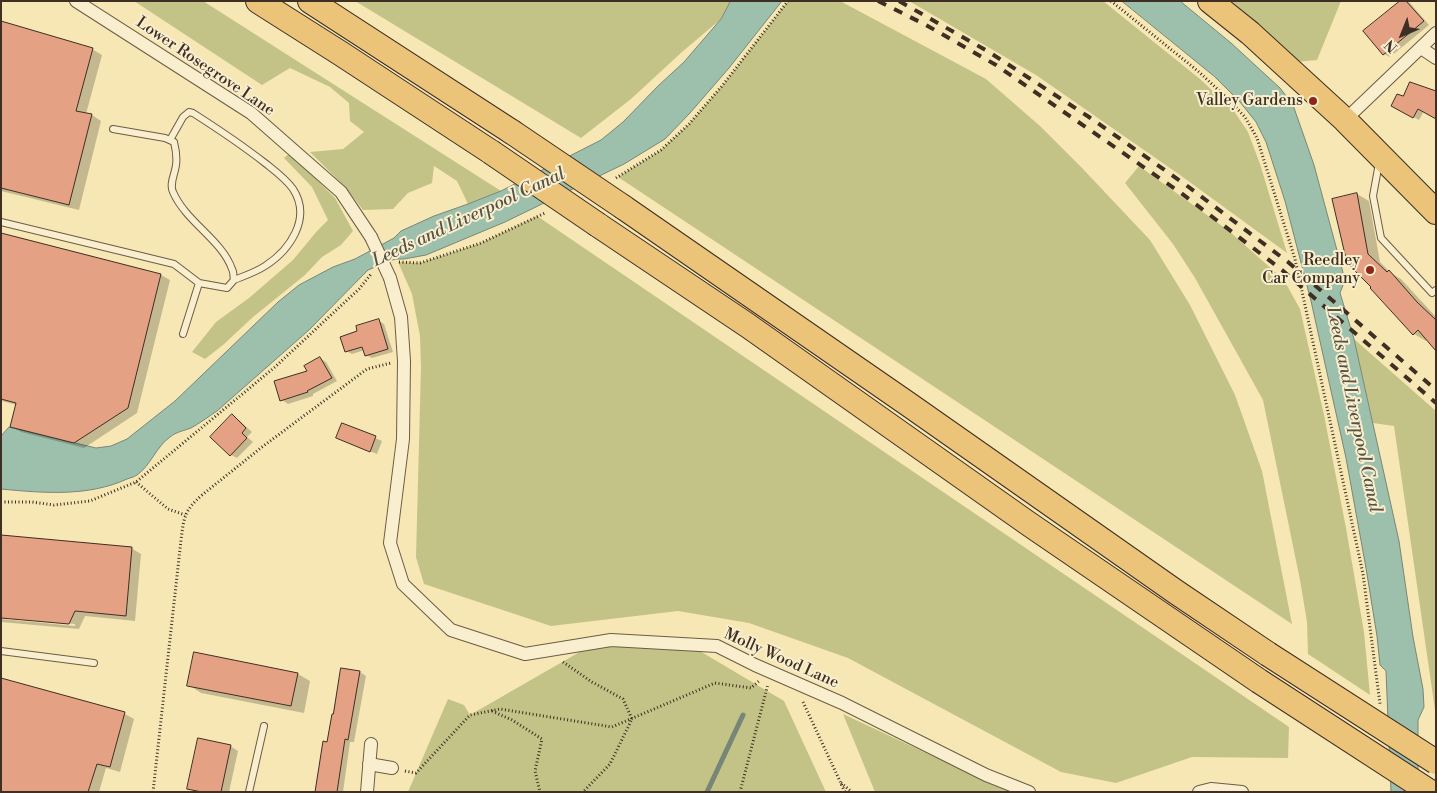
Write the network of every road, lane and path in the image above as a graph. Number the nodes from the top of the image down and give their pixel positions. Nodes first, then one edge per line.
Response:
1 (76, 1) edge
2 (258, 1) edge
3 (310, 1) edge
4 (788, 1) edge
5 (1111, 1) edge
6 (1210, 1) edge
7 (1436, 32) edge
8 (1421, 48) junction
9 (1436, 58) edge
10 (1345, 120) junction
11 (113, 129) dead end
12 (170, 140) junction
13 (1380, 156) junction
14 (610, 181) dead end
15 (546, 212) dead end
16 (1436, 212) edge
17 (1, 222) edge
18 (398, 262) dead end
19 (374, 272) dead end
20 (234, 280) junction
21 (199, 283) junction
22 (1436, 290) edge
23 (183, 334) dead end
24 (404, 360) junction
25 (136, 482) junction
26 (1, 502) edge
27 (185, 515) junction
28 (403, 584) joint
29 (546, 650) junction
30 (1, 651) edge
31 (94, 663) dead end
32 (764, 677) dead end
33 (769, 680) dead end
34 (793, 681) junction
35 (1380, 706) dead end
36 (492, 711) junction
37 (632, 719) junction
38 (264, 726) dead end
39 (371, 744) dead end
40 (1436, 762) edge
41 (369, 764) junction
42 (392, 768) joint
43 (841, 783) junction
44 (1237, 791) edge
45 (154, 792) edge
46 (249, 792) edge
47 (367, 792) edge
48 (540, 792) edge
49 (583, 792) edge
50 (740, 792) edge
51 (845, 792) edge
52 (852, 792) edge
53 (1030, 792) edge
54 (1199, 792) edge
55 (1430, 792) edge

1 - 24 street, Lower Rosegrove Lane, bridge
2 - 55 highway, bridge
3 - 40 highway, bridge
4 - 14 path
5 - 35 path
6 - 10 highway
7 - 8 street
8 - 9 street
8 - 10 street
10 - 13 highway
11 - 12 lane
12 - 20 lane
12 - 20 lane
13 - 16 highway
13 - 22 lane
15 - 18 path
17 - 21 lane
19 - 25 path
20 - 21 lane
21 - 23 lane
24 - 27 path
24 - 28 street, Lower Rosegrove Lane
25 - 26 path
25 - 27 path
27 - 45 path
28 - 29 street, Molly Wood Lane
29 - 34 street, Molly Wood Lane
29 - 37 path
30 - 31 lane
32 - 37 path
33 - 50 path
34 - 43 path
34 - 53 street, Molly Wood Lane
36 - 37 path
36 - 42 path
36 - 48 path
37 - 49 path
38 - 46 lane
39 - 41 street
41 - 42 street
41 - 47 street
43 - 51 path
43 - 52 path
44 - 54 street

